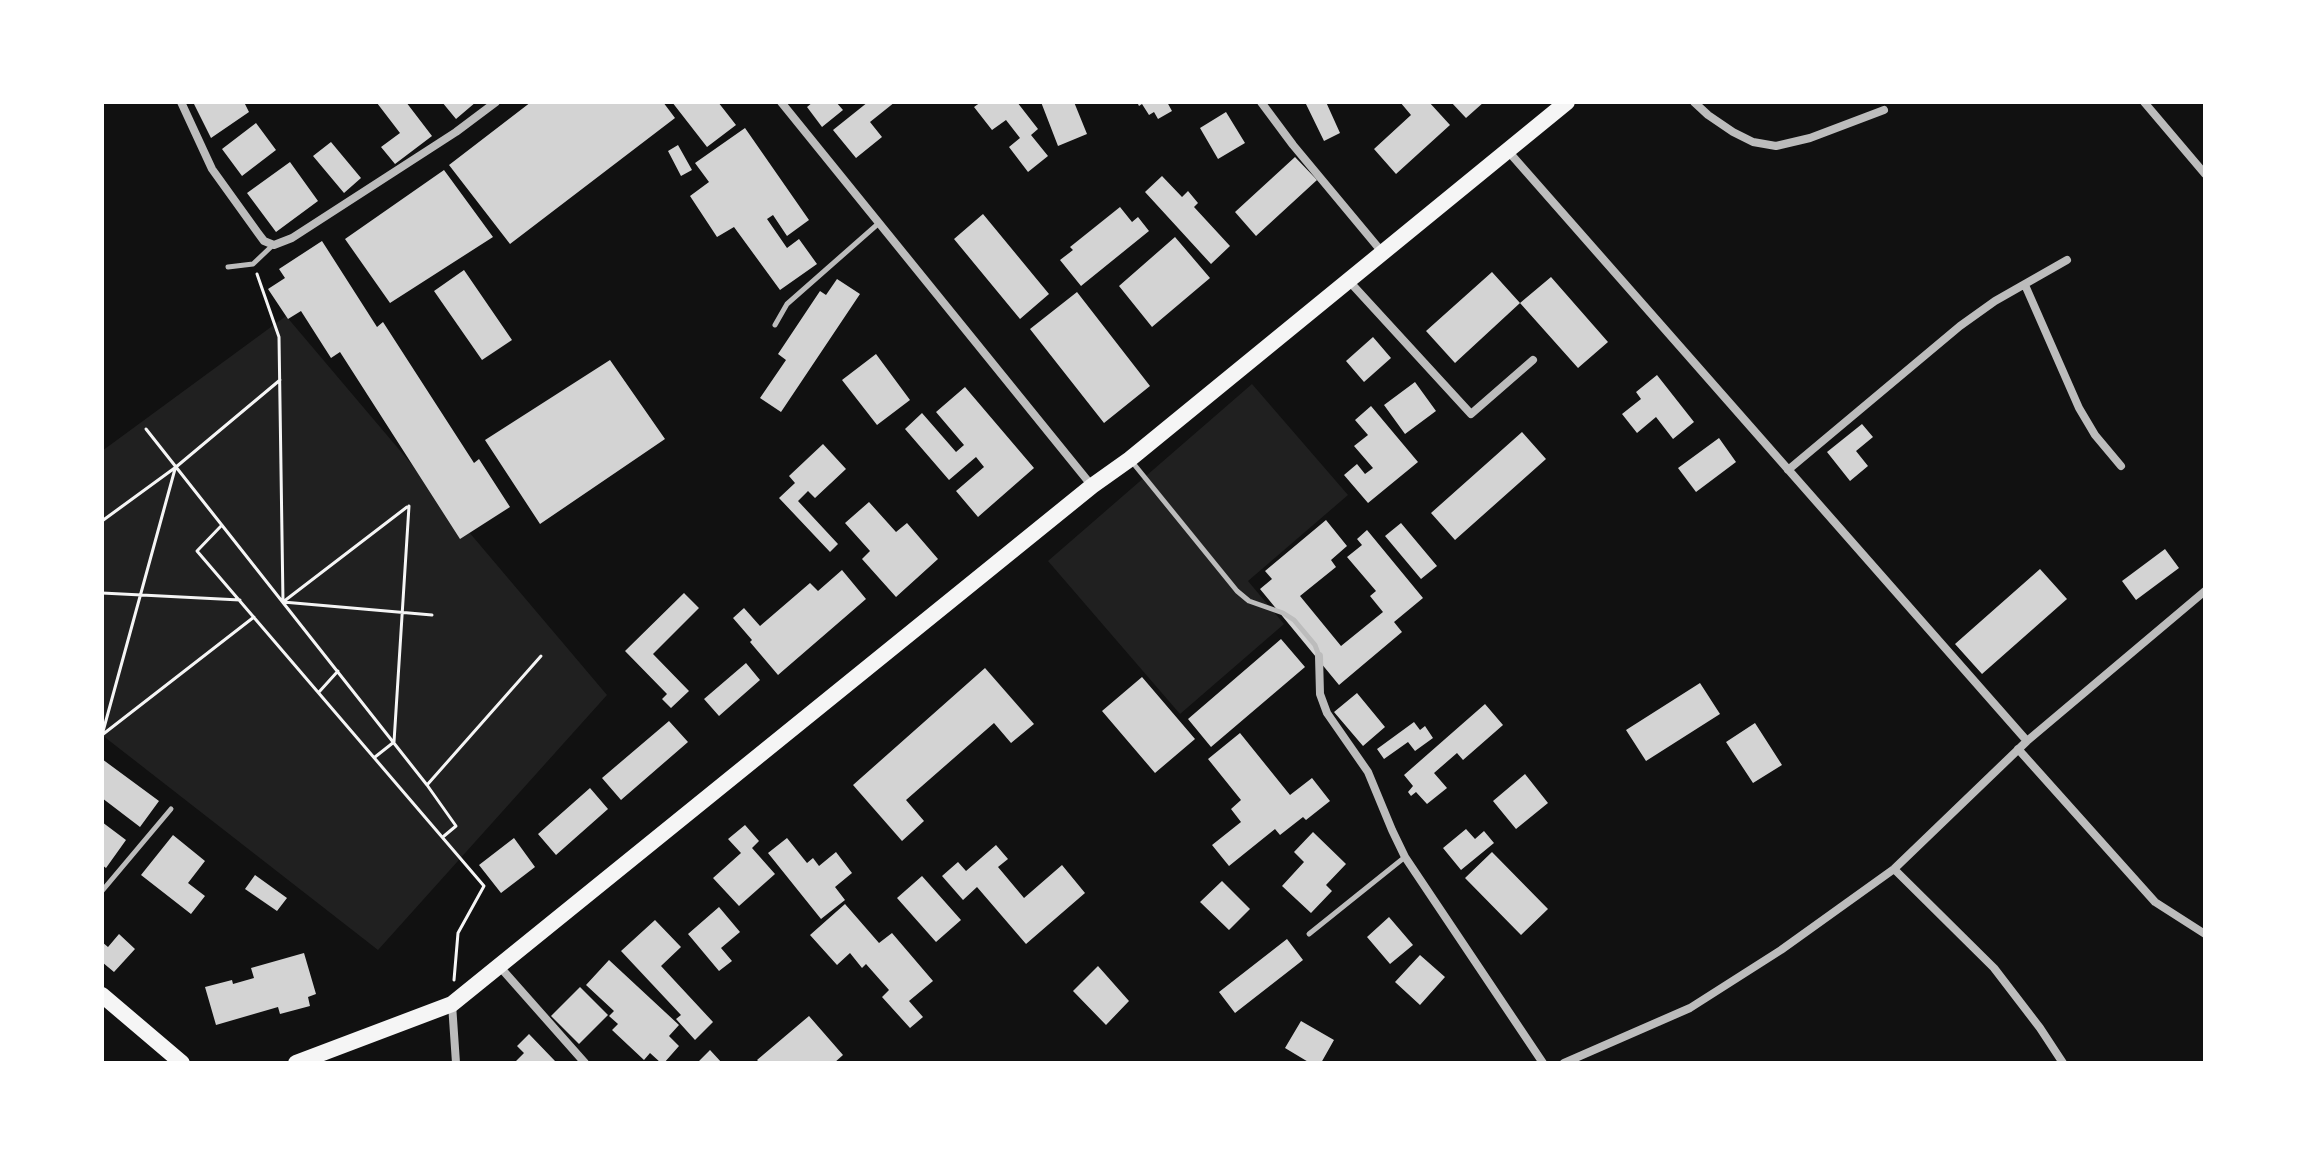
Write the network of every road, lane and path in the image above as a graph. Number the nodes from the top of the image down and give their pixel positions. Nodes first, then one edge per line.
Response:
1 (181, 102) edge
2 (496, 102) edge
3 (781, 102) edge
4 (1261, 102) edge
5 (1567, 102) edge
6 (1694, 102) edge
7 (2144, 102) edge
8 (1884, 110) dead end
9 (1508, 151) junction
10 (2205, 174) edge
11 (879, 223) junction
12 (274, 245) junction
13 (1382, 252) junction
14 (2067, 260) dead end
15 (253, 264) junction
16 (228, 267) dead end
17 (1348, 280) junction
18 (2025, 285) junction
19 (775, 325) dead end
20 (1533, 360) dead end
21 (280, 380) junction
22 (146, 429) dead end
23 (1130, 459) junction
24 (2121, 466) dead end
25 (176, 467) junction
26 (1788, 470) junction
27 (1092, 486) junction
28 (102, 521) edge
29 (222, 525) junction
30 (2205, 591) edge
31 (102, 593) edge
32 (139, 595) junction
33 (240, 600) junction
34 (283, 602) junction
35 (402, 613) junction
36 (432, 615) dead end
37 (254, 617) junction
38 (541, 656) dead end
39 (1319, 656) joint
40 (338, 671) junction
41 (318, 692) junction
42 (102, 736) edge
43 (2027, 741) junction
44 (394, 742) junction
45 (2018, 749) junction
46 (374, 758) junction
47 (427, 785) junction
48 (171, 809) dead end
49 (443, 837) junction
50 (1405, 857) junction
51 (1894, 869) junction
52 (102, 891) edge
53 (1309, 934) dead end
54 (2205, 934) edge
55 (500, 967) junction
56 (102, 995) edge
57 (452, 1004) junction
58 (182, 1063) edge
59 (296, 1063) edge
60 (456, 1063) edge
61 (585, 1063) edge
62 (1543, 1063) edge
63 (1564, 1063) edge
64 (2063, 1063) edge

1 - 12 street
2 - 12 street
3 - 11 street
4 - 13 street
5 - 9 main road
6 - 8 street
7 - 10 street
9 - 13 main road
9 - 26 street
11 - 19 lane
11 - 27 street
12 - 15 lane
13 - 17 main road
14 - 18 street
15 - 16 lane
15 - 21 path
17 - 20 street
17 - 23 main road
18 - 24 street
18 - 26 street
21 - 25 path
21 - 34 path
22 - 25 path
23 - 27 main road
23 - 39 lane
25 - 28 path
25 - 29 path
25 - 32 path
26 - 43 street
27 - 55 main road
29 - 33 path
29 - 34 path
30 - 43 street
31 - 32 path
32 - 33 path
32 - 42 path
33 - 37 path
34 - 35 path
34 - 35 path
34 - 40 path
35 - 36 path
35 - 44 path
37 - 41 path
37 - 42 path
38 - 47 path
39 - 50 street
40 - 41 path
40 - 44 path
41 - 46 path
43 - 45 street
44 - 46 path
44 - 47 path
45 - 51 street
45 - 54 street
46 - 49 path
47 - 49 path
48 - 52 lane
49 - 57 path
50 - 53 lane
50 - 62 street
51 - 63 street
51 - 64 street
55 - 57 main road
55 - 61 street
56 - 58 main road
57 - 59 main road
57 - 60 street

